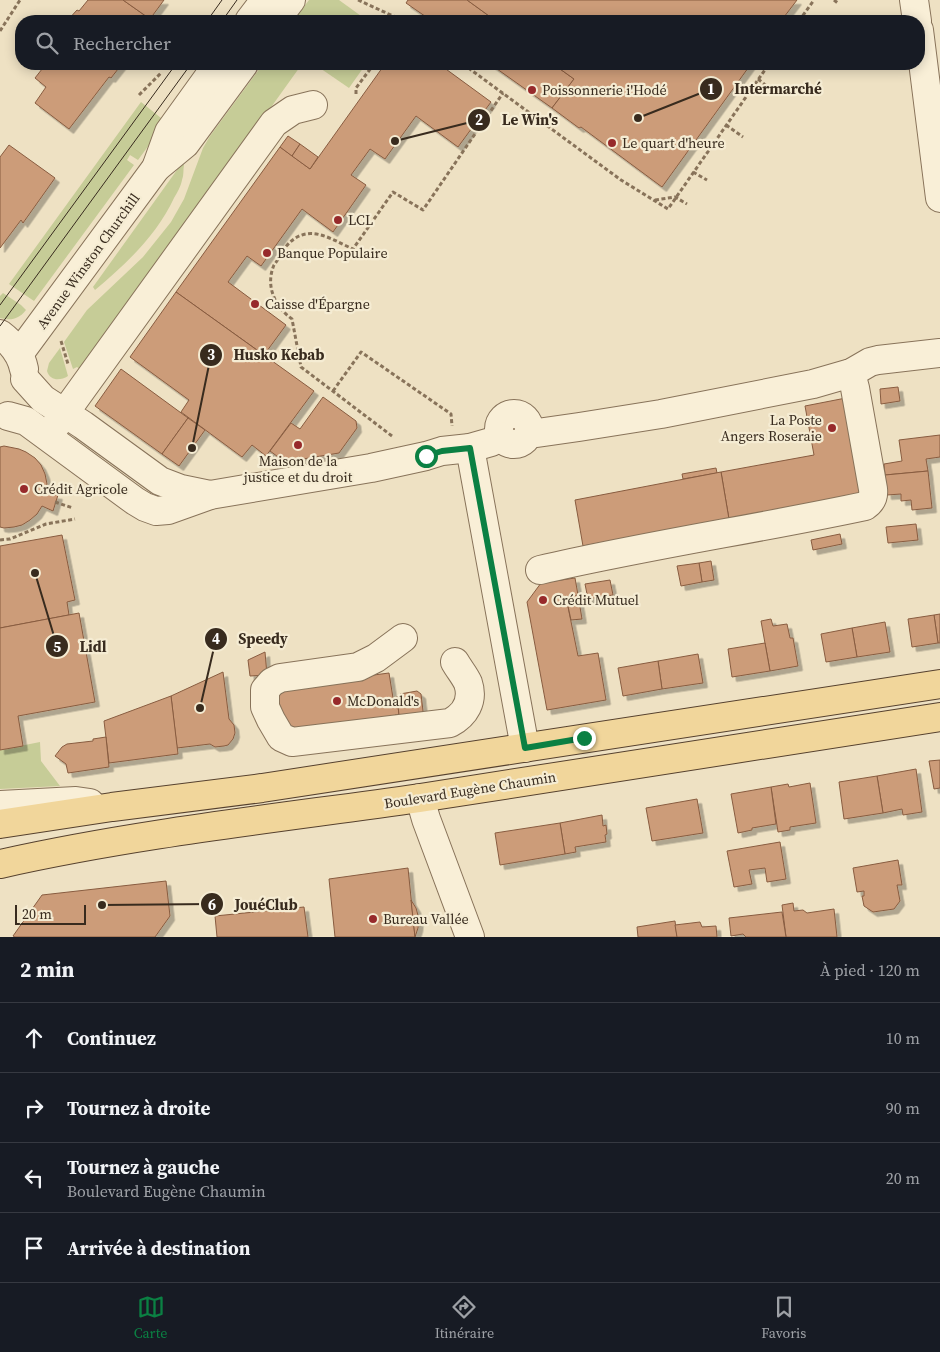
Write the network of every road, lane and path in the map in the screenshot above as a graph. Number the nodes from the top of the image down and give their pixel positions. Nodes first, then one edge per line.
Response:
1 (20, 0) edge
2 (264, 0) edge
3 (291, 0) edge
4 (358, 0) edge
5 (814, 0) edge
6 (834, 0) edge
7 (914, 0) edge
8 (839, 4) dead end
9 (253, 15) edge
10 (280, 15) edge
11 (391, 15) edge
12 (803, 15) edge
13 (919, 15) edge
14 (0, 30) edge
15 (925, 40) edge
16 (214, 70) edge
17 (240, 70) edge
18 (370, 70) edge
19 (471, 70) edge
20 (765, 70) edge
21 (162, 72) dead end
22 (758, 80) junction
23 (503, 93) junction
24 (356, 94) dead end
25 (139, 95) dead end
26 (778, 95) dead end
27 (313, 105) dead end
28 (726, 125) junction
29 (743, 137) dead end
30 (156, 168) junction
31 (694, 172) junction
32 (707, 180) dead end
33 (676, 198) junction
34 (940, 198) edge
35 (654, 200) junction
36 (687, 204) dead end
37 (0, 334) edge
38 (61, 340) dead end
39 (940, 353) edge
40 (22, 366) junction
41 (69, 367) dead end
42 (851, 373) junction
43 (333, 391) junction
44 (65, 413) junction
45 (4, 419) edge
46 (48, 436) junction
47 (394, 438) dead end
48 (462, 439) junction
49 (210, 495) junction
50 (55, 502) dead end
51 (73, 508) dead end
52 (74, 519) dead end
53 (0, 540) edge
54 (540, 570) dead end
55 (403, 638) dead end
56 (455, 662) dead end
57 (940, 684) edge
58 (940, 717) edge
59 (525, 748) junction
60 (420, 798) junction
61 (0, 805) edge
62 (112, 807) junction
63 (0, 824) edge
64 (0, 864) edge
65 (470, 937) edge

1 - 14 path
2 - 9 street
3 - 10 street
4 - 11 path
5 - 12 path
6 - 8 path
7 - 13 street
15 - 34 street
16 - 30 street, Avenue Winston Churchill
17 - 30 street, Avenue Winston Churchill
18 - 24 path
19 - 23 path
20 - 22 path
21 - 25 path
22 - 26 path
22 - 28 path
23 - 35 path
23 - 43 path
27 - 44 street
28 - 29 path
28 - 31 path
30 - 40 street, Avenue Winston Churchill
31 - 32 path
31 - 33 path
33 - 35 path
33 - 35 path
33 - 36 path
37 - 40 street
38 - 41 path
39 - 42 street
40 - 44 street
40 - 45 street, Avenue Winston Churchill
42 - 48 street
42 - 54 street
43 - 47 path
43 - 48 path
44 - 46 street
44 - 49 street
45 - 46 street
46 - 49 street
48 - 49 street
48 - 59 street
50 - 51 path
52 - 53 path
55 - 56 street
57 - 59 main road
58 - 60 main road, Boulevard Eugène Chaumin
59 - 62 main road
60 - 64 main road, Boulevard Eugène Chaumin
60 - 65 street
61 - 62 street
62 - 63 main road

